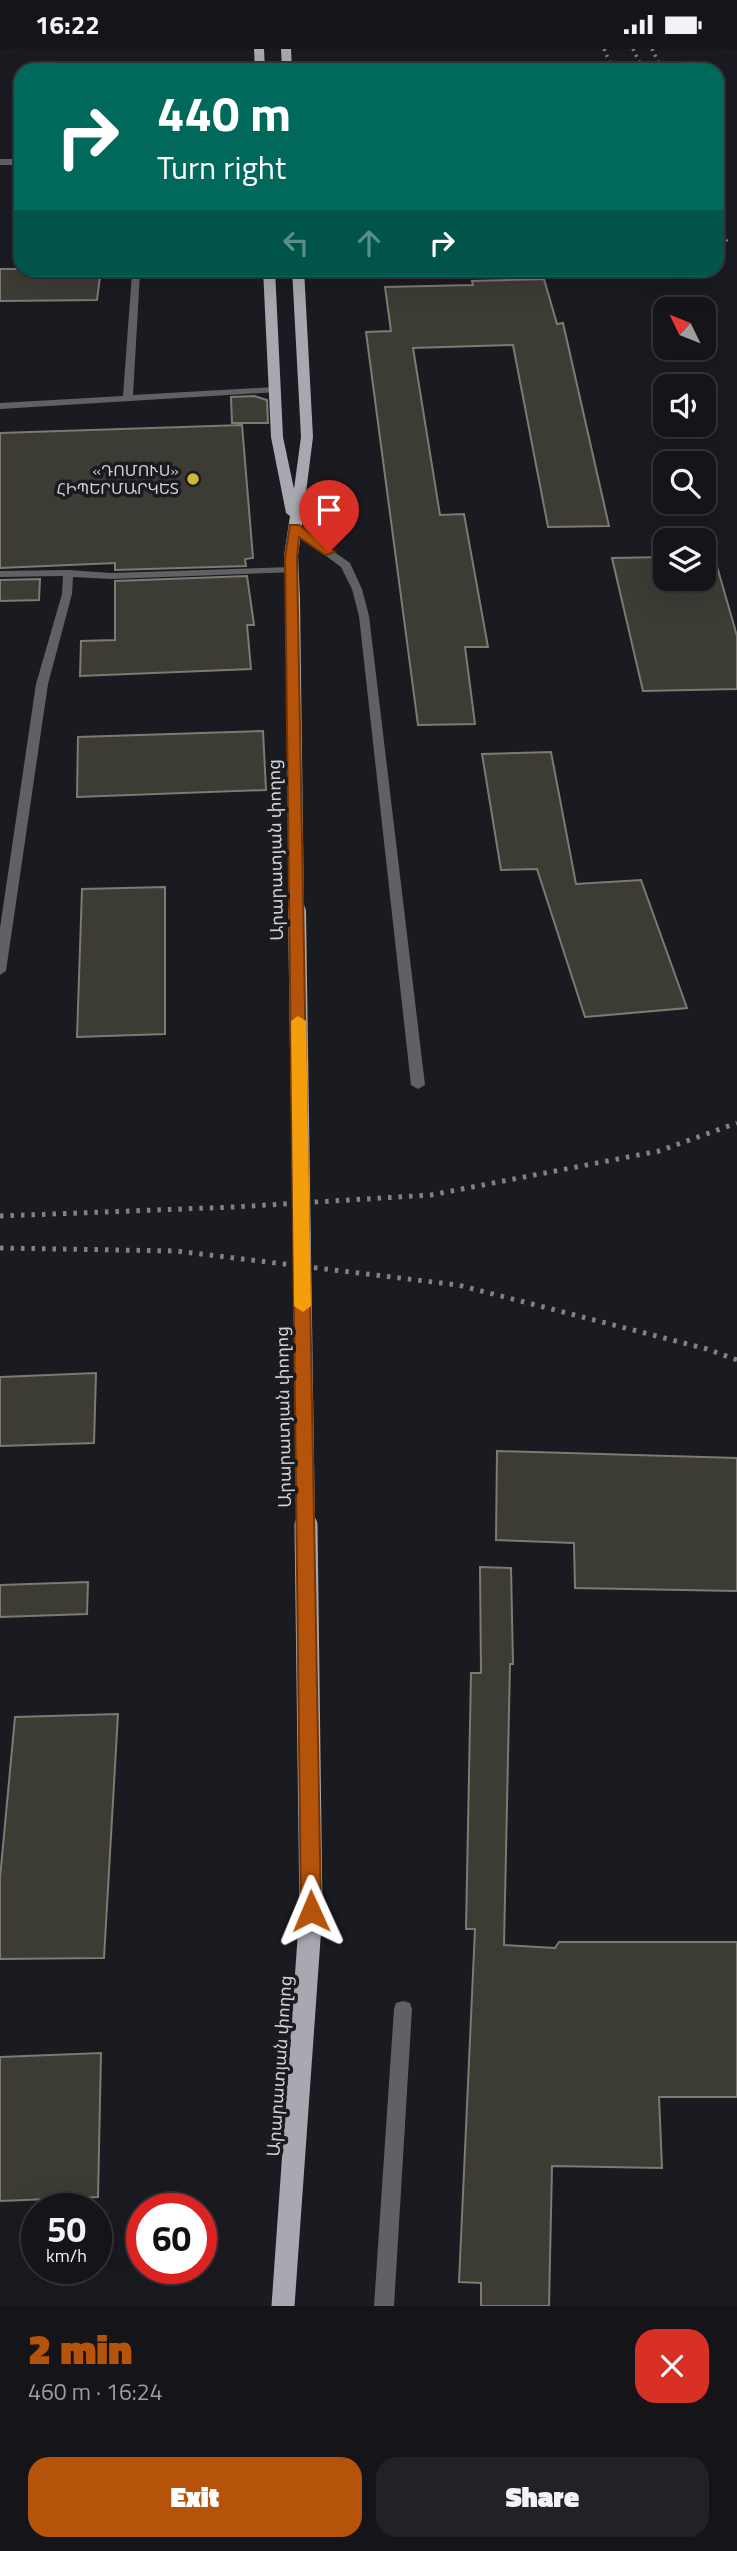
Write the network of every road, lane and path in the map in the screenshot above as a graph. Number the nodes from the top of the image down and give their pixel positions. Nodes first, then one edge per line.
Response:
1 (136, 277) edge
2 (269, 277) edge
3 (298, 277) edge
4 (275, 390) junction
5 (128, 397) junction
6 (0, 405) edge
7 (294, 527) junction
8 (292, 570) junction
9 (68, 573) junction
10 (0, 574) edge
11 (0, 971) edge
12 (418, 1085) dead end
13 (403, 2009) dead end
14 (283, 2306) edge
15 (384, 2306) edge

1 - 5 lane
2 - 4 main road, Արարատյան փողոց
3 - 7 main road, Արարատյան փողոց
4 - 5 lane
4 - 7 main road, Արարատյան փողոց
5 - 6 lane
7 - 8 main road, Արարատյան փողոց
7 - 12 lane
8 - 9 lane
8 - 14 main road, Արարատյան փողոց, bridge
9 - 10 lane
9 - 11 lane
13 - 15 lane

